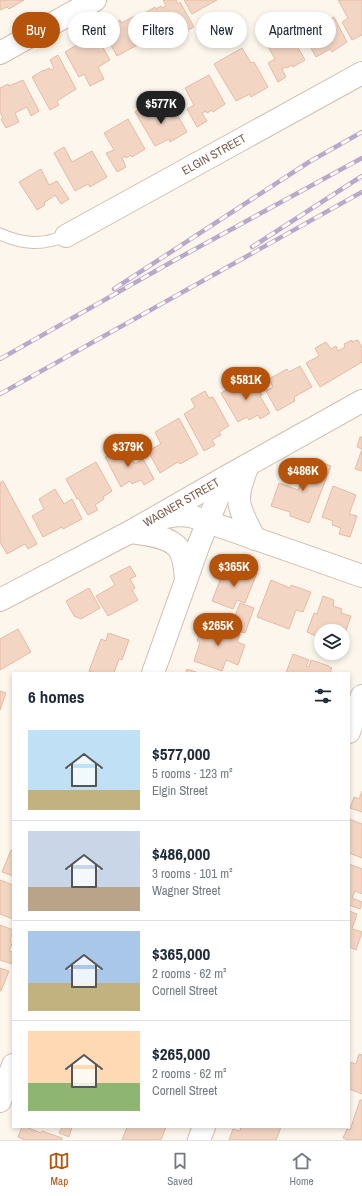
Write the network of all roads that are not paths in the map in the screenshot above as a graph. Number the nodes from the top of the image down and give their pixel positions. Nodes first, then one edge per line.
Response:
1 (95, 0) edge
2 (0, 53) edge
3 (362, 73) edge
4 (0, 234) edge
5 (66, 236) joint
6 (14, 240) junction
7 (0, 243) edge
8 (362, 401) edge
9 (248, 465) junction
10 (226, 477) junction
11 (154, 519) junction
12 (208, 522) junction
13 (130, 532) junction
14 (255, 539) junction
15 (362, 576) edge
16 (186, 580) junction
17 (0, 600) edge
18 (153, 672) edge
19 (362, 696) edge
20 (350, 729) edge
21 (12, 1068) edge
22 (0, 1101) edge
23 (204, 1128) edge
24 (200, 1140) edge

1 - 2 street
3 - 5 street, ELGIN STREET
4 - 6 lane
5 - 6 lane
6 - 7 lane
8 - 9 street, WAGNER STREET
9 - 10 street, WAGNER STREET
9 - 14 street
10 - 11 street, WAGNER STREET
10 - 12 street
11 - 12 street
11 - 13 street, WAGNER STREET
12 - 14 street
12 - 16 street
13 - 16 street
13 - 17 street, WAGNER STREET
14 - 15 street
16 - 18 street
19 - 20 street
21 - 22 street
23 - 24 street

